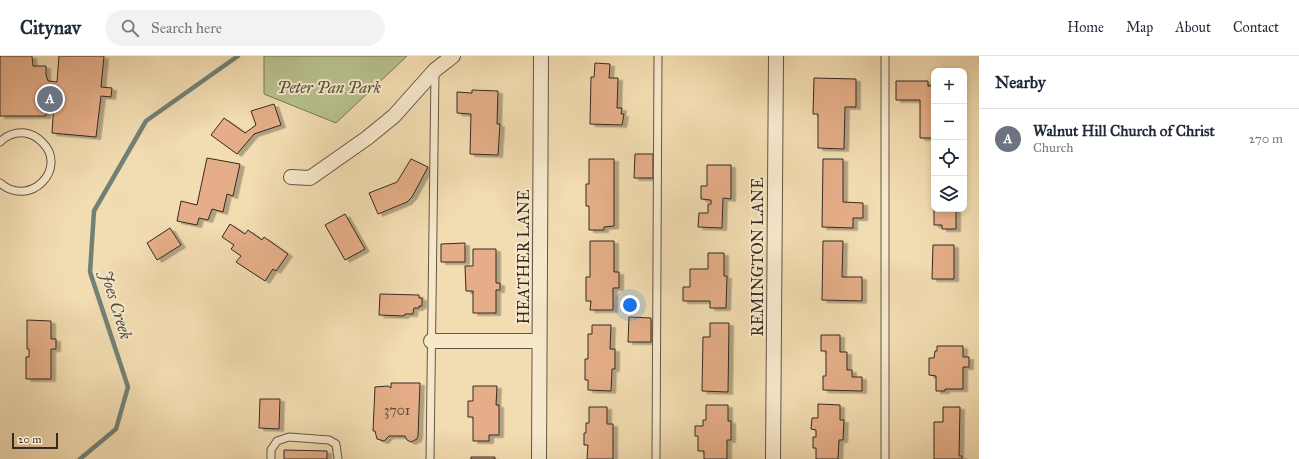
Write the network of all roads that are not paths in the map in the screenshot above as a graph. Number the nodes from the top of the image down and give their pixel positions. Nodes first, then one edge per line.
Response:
1 (453, 56) edge
2 (541, 56) edge
3 (658, 56) edge
4 (776, 56) edge
5 (885, 56) edge
6 (435, 70) junction
7 (0, 135) edge
8 (10, 135) junction
9 (0, 142) edge
10 (291, 176) dead end
11 (0, 183) edge
12 (431, 341) junction
13 (539, 341) junction
14 (271, 459) edge
15 (338, 459) edge
16 (430, 459) edge
17 (539, 459) edge
18 (656, 459) edge
19 (773, 459) edge
20 (886, 459) edge

1 - 6 street
2 - 13 street, HEATHER LANE
3 - 18 lane
4 - 19 street, REMINGTON LANE
5 - 20 lane
6 - 10 street
6 - 12 lane
7 - 8 lane
8 - 9 lane
8 - 11 lane
12 - 13 street
12 - 16 lane
13 - 17 street, HEATHER LANE
14 - 15 lane

